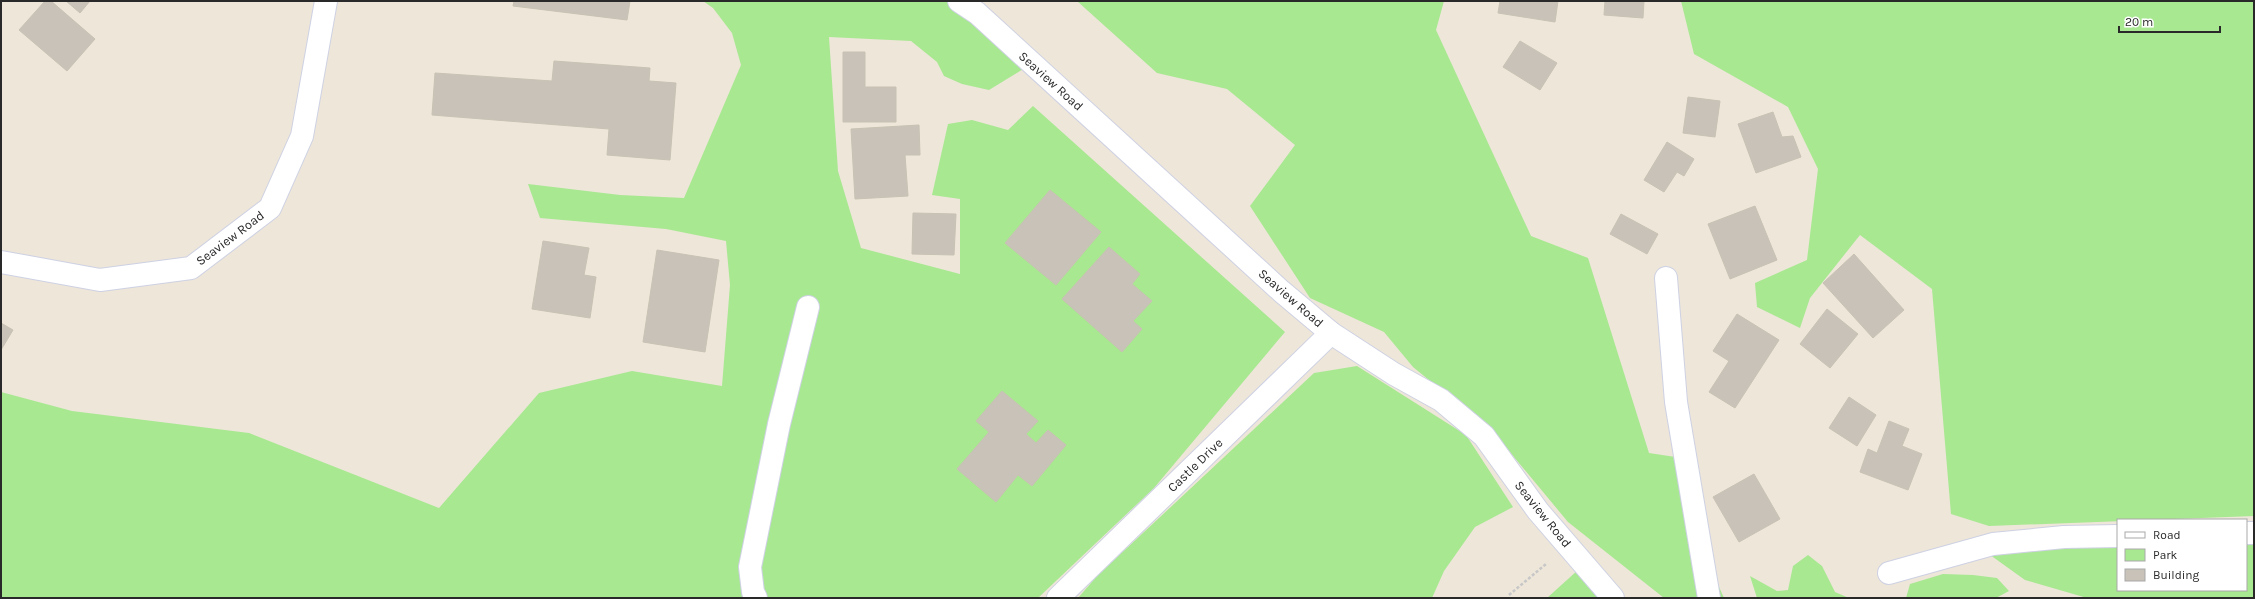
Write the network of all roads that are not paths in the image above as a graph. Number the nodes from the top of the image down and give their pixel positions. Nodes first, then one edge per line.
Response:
1 (326, 1) edge
2 (959, 1) edge
3 (975, 7) edge
4 (1, 262) edge
5 (1666, 278) dead end
6 (808, 306) dead end
7 (1331, 333) junction
8 (2117, 536) edge
9 (1889, 573) dead end
10 (756, 598) edge
11 (1058, 598) edge
12 (1613, 598) edge
13 (1709, 598) edge

1 - 4 street, Seaview Road
2 - 3 street, Seaview Road
3 - 7 street, Seaview Road
5 - 13 street
6 - 10 street
7 - 11 street, Castle Drive
7 - 12 street, Seaview Road
8 - 9 street

